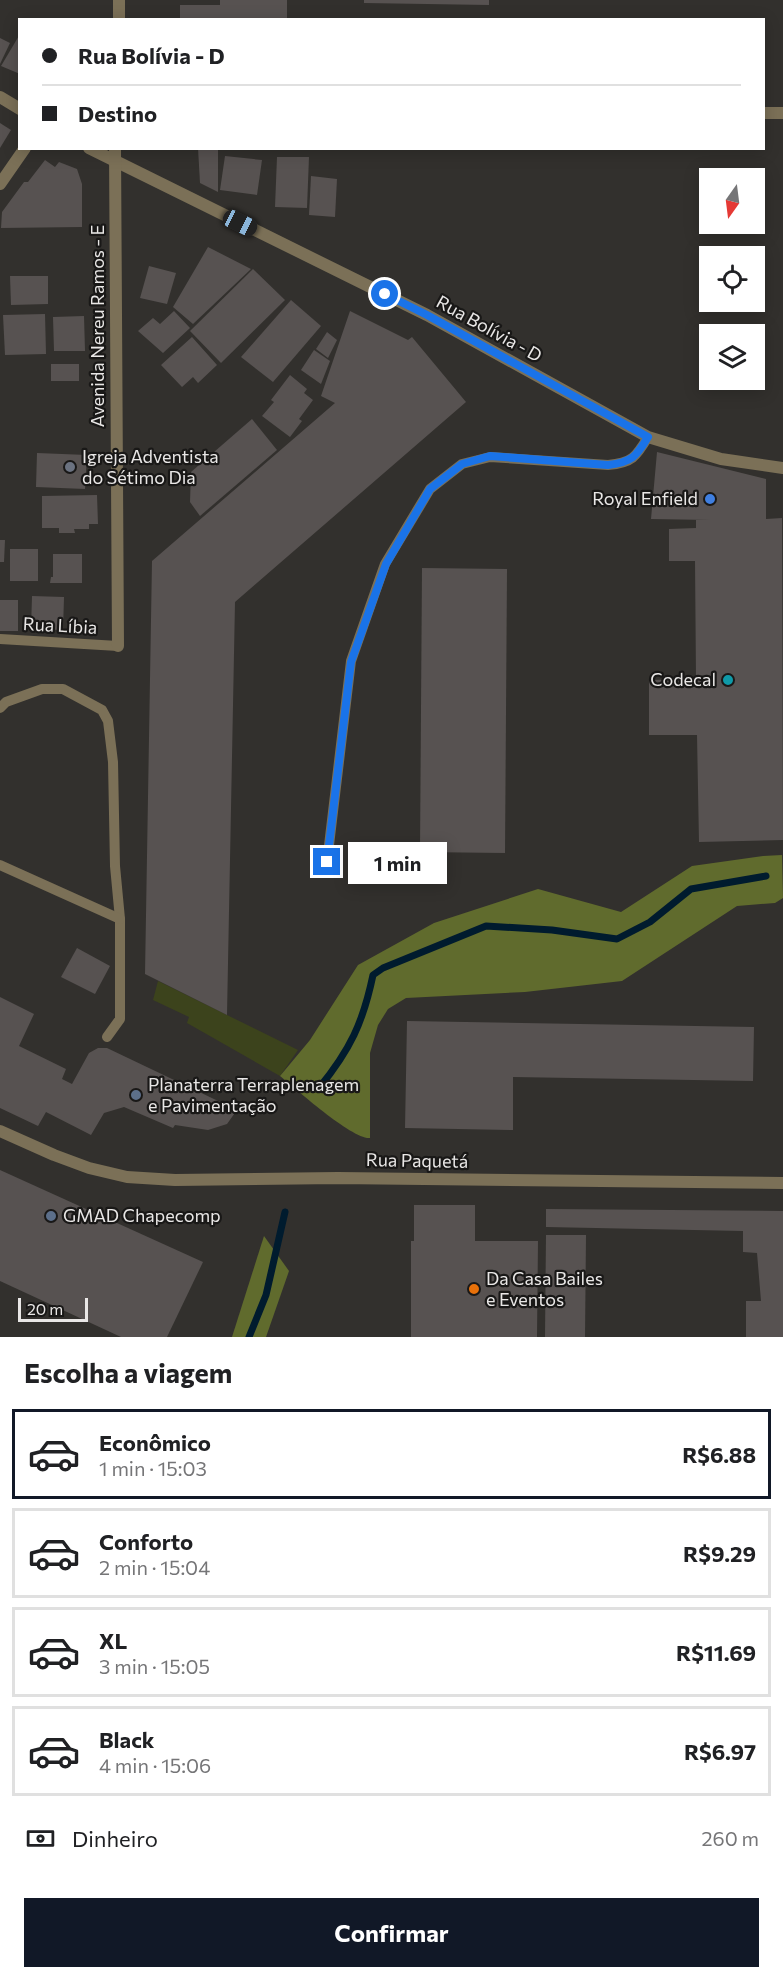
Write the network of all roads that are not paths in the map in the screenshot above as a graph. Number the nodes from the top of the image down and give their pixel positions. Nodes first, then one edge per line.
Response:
1 (119, 0) edge
2 (119, 18) edge
3 (0, 97) edge
4 (18, 108) edge
5 (765, 113) edge
6 (783, 113) edge
7 (24, 150) edge
8 (92, 150) edge
9 (115, 150) edge
10 (115, 163) junction
11 (0, 184) edge
12 (648, 437) junction
13 (783, 468) edge
14 (0, 639) edge
15 (118, 646) joint
16 (0, 708) edge
17 (327, 862) dead end
18 (0, 865) edge
19 (120, 919) junction
20 (107, 1037) dead end
21 (0, 1131) edge
22 (783, 1183) edge

1 - 2 street
3 - 4 street
5 - 6 street
7 - 11 street
8 - 10 street, Rua Bolívia - D
9 - 10 street, Avenida Nereu Ramos - E
10 - 12 street, Rua Bolívia - D
10 - 15 street, Avenida Nereu Ramos - E
12 - 13 street, Rua Bolívia - D
12 - 17 lane
14 - 15 lane, Rua Líbia
16 - 19 lane
18 - 19 lane
19 - 20 lane
21 - 22 street, Rua Paquetá

